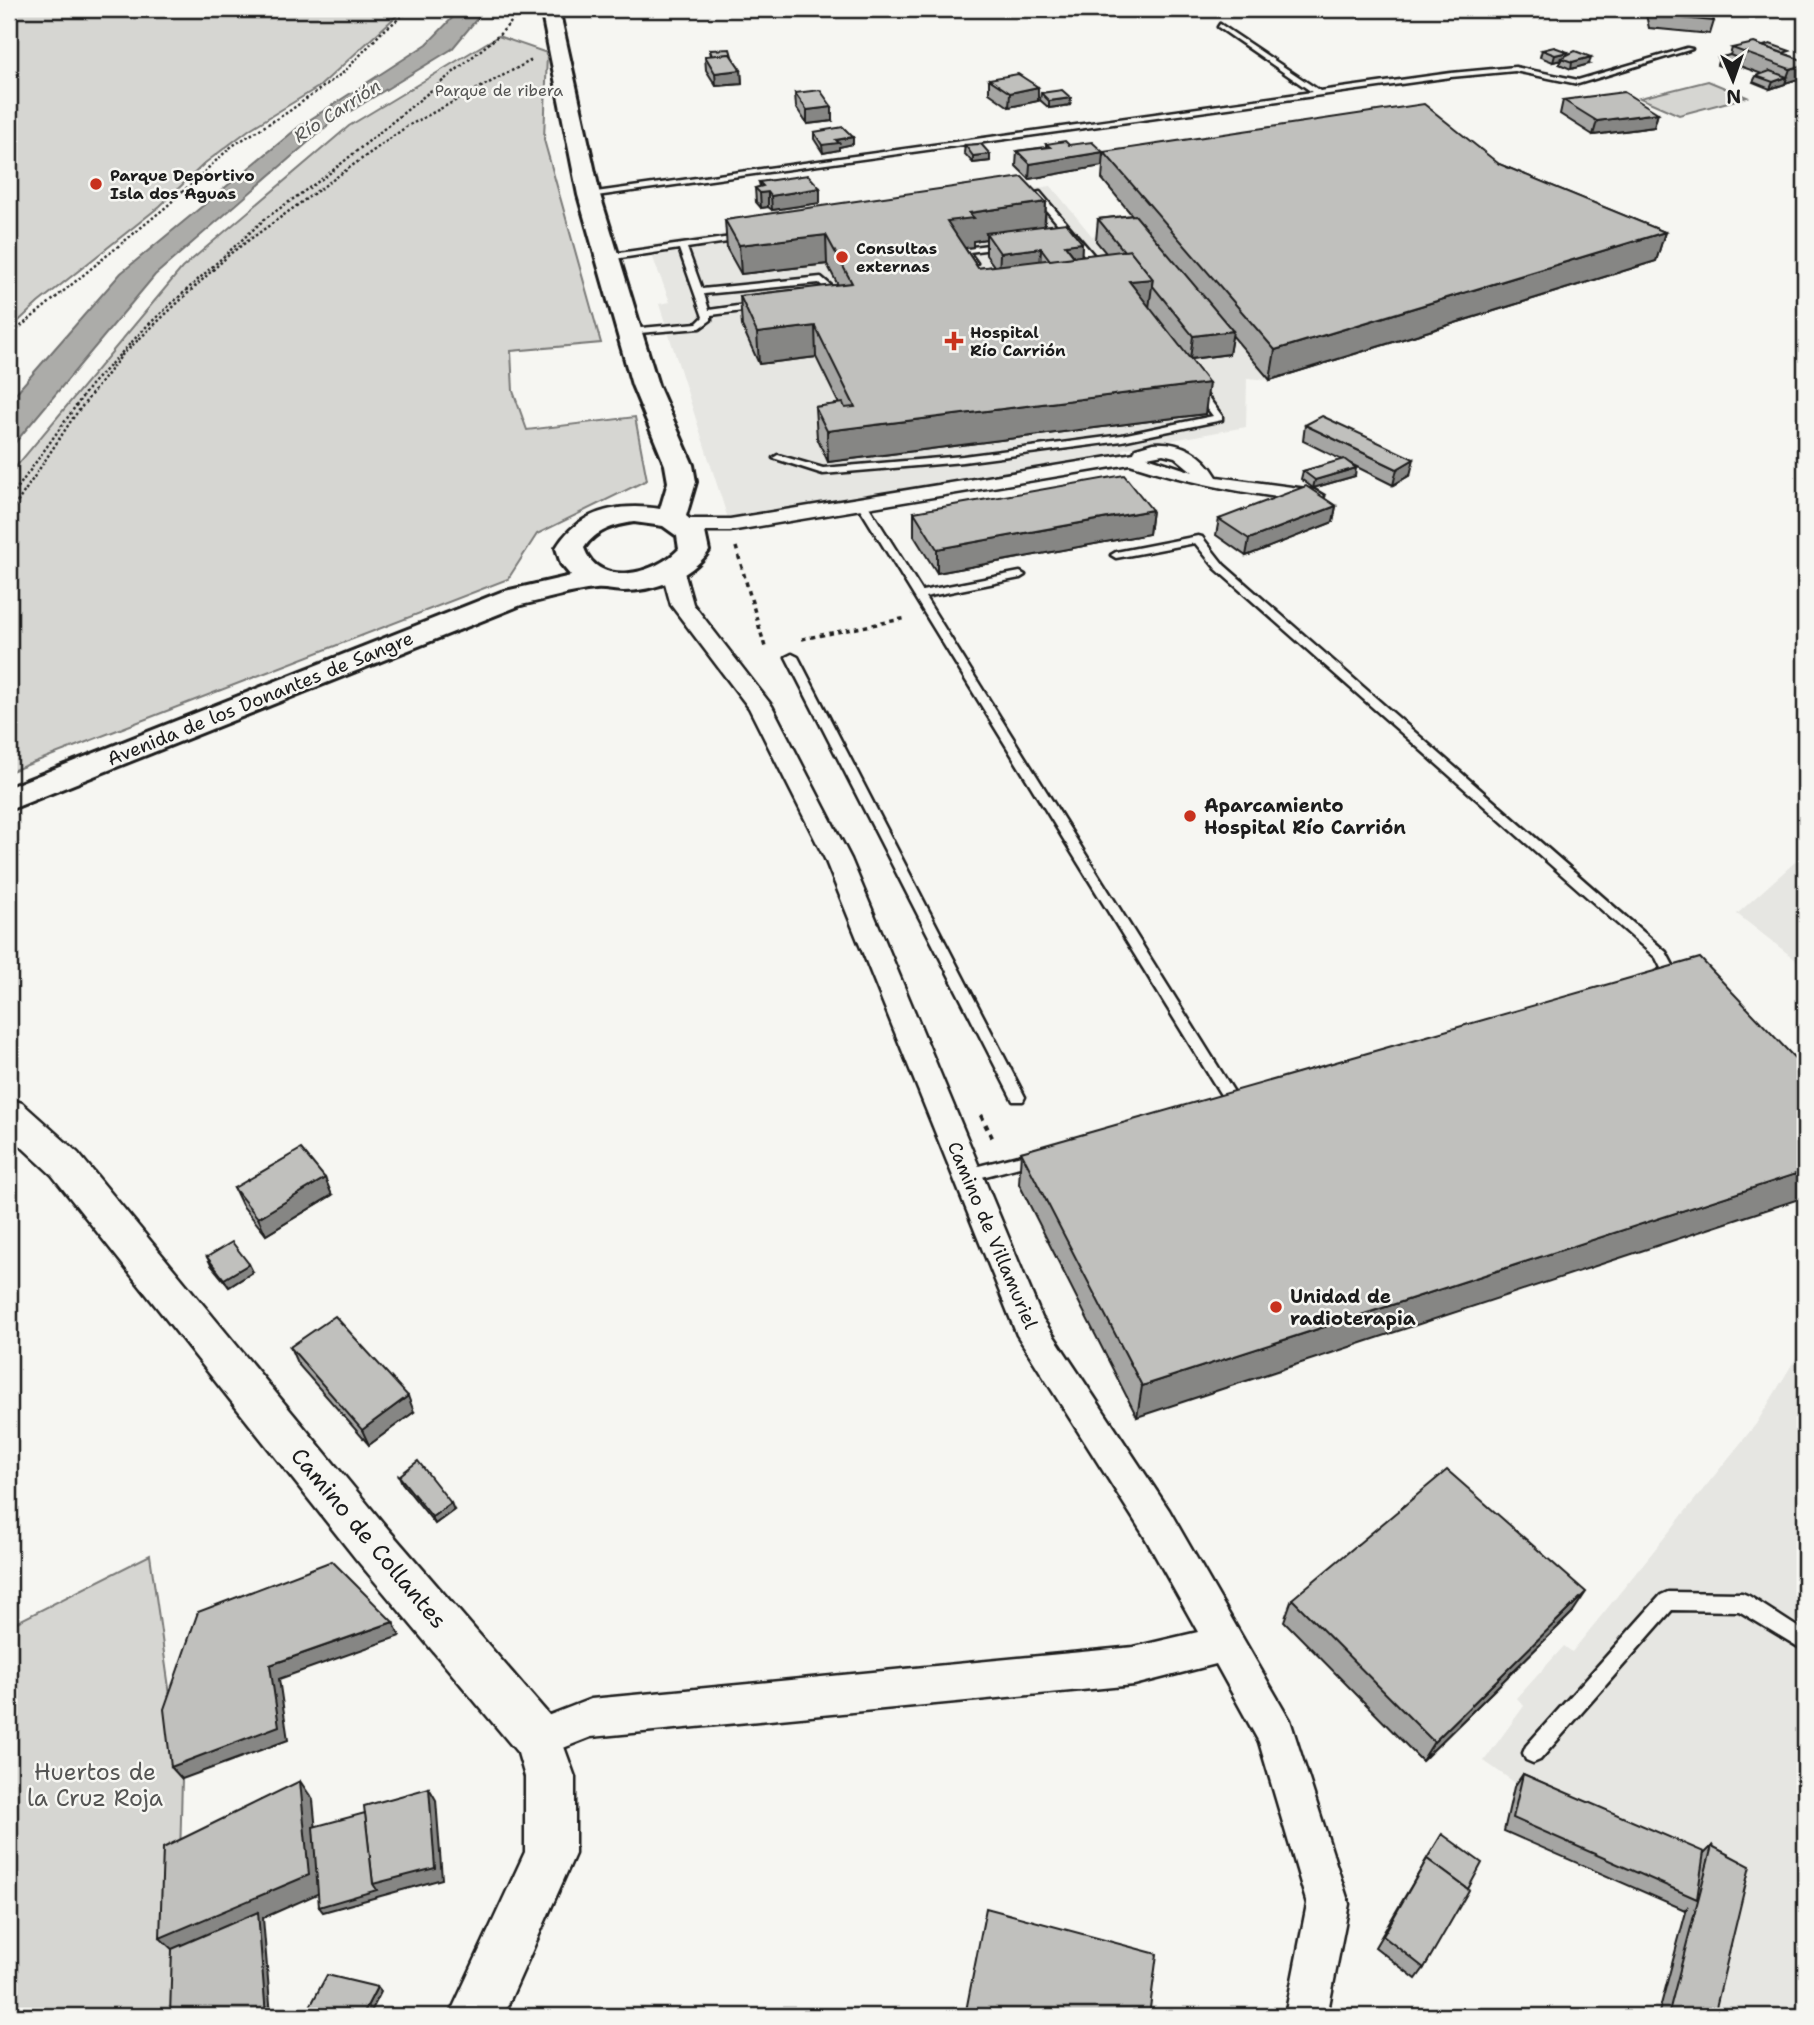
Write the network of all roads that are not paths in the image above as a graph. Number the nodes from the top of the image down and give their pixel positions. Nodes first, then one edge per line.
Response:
1 (550, 9) edge
2 (1220, 26) dead end
3 (1689, 49) dead end
4 (1318, 93) junction
5 (589, 195) junction
6 (1024, 196) edge
7 (1072, 234) junction
8 (750, 237) edge
9 (1061, 238) edge
10 (1013, 244) edge
11 (682, 247) junction
12 (608, 257) junction
13 (978, 270) edge
14 (1095, 277) edge
15 (700, 292) junction
16 (816, 299) edge
17 (775, 304) edge
18 (706, 313) junction
19 (630, 332) junction
20 (1195, 386) edge
21 (778, 458) dead end
22 (682, 482) junction
23 (1314, 496) edge
24 (861, 502) junction
25 (634, 514) junction
26 (682, 532) junction
27 (1116, 555) dead end
28 (571, 559) junction
29 (673, 572) junction
30 (1020, 575) dead end
31 (599, 579) junction
32 (919, 595) junction
33 (512, 598) junction
34 (792, 657) dead end
35 (9, 799) edge
36 (1646, 985) edge
37 (1018, 1097) dead end
38 (1253, 1098) edge
39 (9, 1113) edge
40 (1056, 1152) edge
41 (967, 1175) junction
42 (1805, 1642) edge
43 (1225, 1644) junction
44 (538, 1739) junction
45 (1533, 1753) dead end
46 (476, 2016) edge
47 (1306, 2016) edge

1 - 5 main road
2 - 4 lane
3 - 4 lane
4 - 5 lane
5 - 12 main road
6 - 7 lane
7 - 9 lane
7 - 14 lane
8 - 11 lane
10 - 13 lane
11 - 12 lane
11 - 15 lane
12 - 19 main road
15 - 16 lane
15 - 18 lane
17 - 18 lane
18 - 19 lane
19 - 22 main road
20 - 21 lane
22 - 25 main road
22 - 26 main road
23 - 24 street
24 - 26 street
24 - 32 lane
25 - 26 main road
25 - 28 main road
26 - 29 main road
27 - 36 lane
28 - 31 main road
28 - 33 main road, Avenida de los Donantes de Sangre
29 - 31 main road
29 - 41 street, Camino de Villamuriel
30 - 32 lane
31 - 33 main road, Avenida de los Donantes de Sangre
32 - 38 lane
33 - 35 main road, Avenida de los Donantes de Sangre
34 - 37 lane
39 - 44 street, Camino de Collantes
40 - 41 lane
41 - 43 street, Camino de Villamuriel
42 - 45 lane
43 - 44 street
43 - 47 street, Camino de Villamuriel
44 - 46 street, Camino de Collantes

